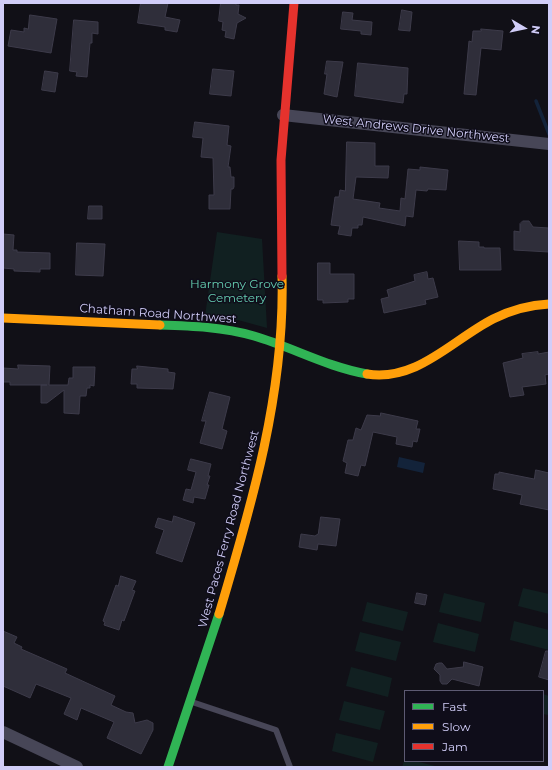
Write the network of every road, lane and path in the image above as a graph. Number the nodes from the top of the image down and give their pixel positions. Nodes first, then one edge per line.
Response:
1 (294, 3) edge
2 (283, 115) junction
3 (549, 144) edge
4 (549, 304) edge
5 (3, 318) edge
6 (282, 345) junction
7 (191, 702) junction
8 (3, 732) edge
9 (77, 767) edge
10 (168, 767) edge
11 (290, 767) edge

1 - 2 main road, West Paces Ferry Road Northwest
2 - 3 street, West Andrews Drive Northwest
2 - 6 main road, West Paces Ferry Road Northwest
4 - 6 main road, Chatham Road Northwest
5 - 6 main road, Chatham Road Northwest
6 - 7 main road, West Paces Ferry Road Northwest
7 - 10 main road, West Paces Ferry Road Northwest
7 - 11 lane
8 - 9 street

